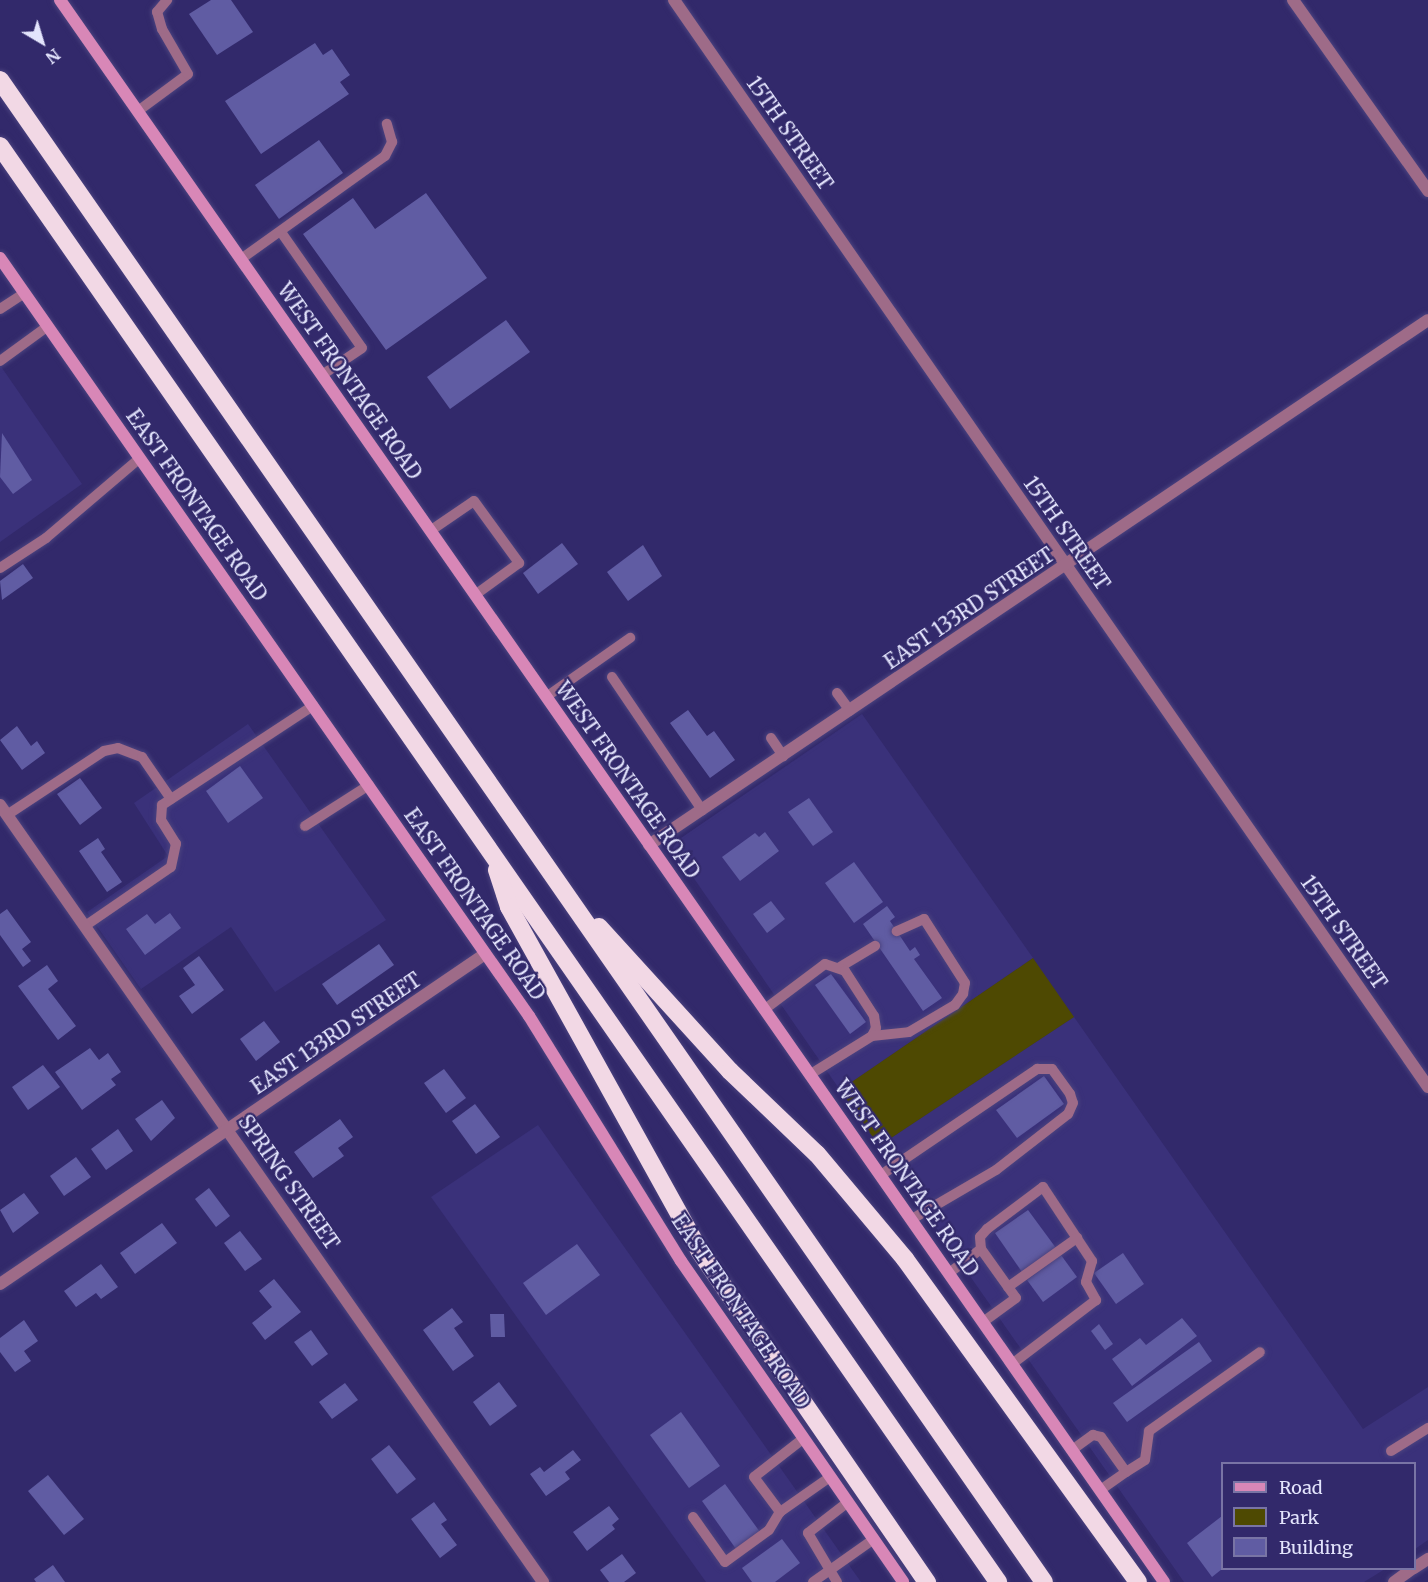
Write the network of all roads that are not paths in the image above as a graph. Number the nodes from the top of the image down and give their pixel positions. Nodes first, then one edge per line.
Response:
1 (167, 0) edge
2 (674, 0) edge
3 (1293, 0) edge
4 (63, 1) edge
5 (0, 80) edge
6 (138, 111) junction
7 (387, 124) dead end
8 (0, 146) edge
9 (1428, 191) edge
10 (280, 231) junction
11 (0, 258) edge
12 (241, 259) junction
13 (25, 293) junction
14 (0, 309) edge
15 (1428, 320) edge
16 (48, 326) junction
17 (0, 361) edge
18 (322, 375) junction
19 (140, 458) junction
20 (430, 531) junction
21 (1066, 567) junction
22 (0, 568) edge
23 (475, 595) junction
24 (630, 638) dead end
25 (612, 677) dead end
26 (837, 693) dead end
27 (546, 697) junction
28 (313, 706) junction
29 (850, 711) junction
30 (771, 738) dead end
31 (783, 756) junction
32 (369, 785) junction
33 (171, 799) junction
34 (3, 810) edge
35 (702, 810) junction
36 (305, 826) dead end
37 (649, 845) junction
38 (490, 849) junction
39 (550, 873) junction
40 (85, 926) junction
41 (897, 931) dead end
42 (875, 946) dead end
43 (485, 954) junction
44 (840, 967) junction
45 (765, 1009) junction
46 (872, 1036) junction
47 (811, 1074) junction
48 (1428, 1087) edge
49 (229, 1130) junction
50 (881, 1175) junction
51 (912, 1219) junction
52 (1077, 1238) junction
53 (981, 1249) junction
54 (949, 1273) junction
55 (0, 1284) edge
56 (1008, 1287) junction
57 (983, 1323) junction
58 (1260, 1352) dead end
59 (1012, 1364) junction
60 (1428, 1428) edge
61 (804, 1438) junction
62 (1072, 1450) junction
63 (1391, 1451) dead end
64 (1126, 1472) junction
65 (830, 1477) junction
66 (1100, 1490) junction
67 (848, 1502) junction
68 (780, 1512) junction
69 (693, 1517) dead end
70 (874, 1539) junction
71 (829, 1570) junction
72 (1411, 1570) edge
73 (543, 1582) edge
74 (813, 1582) edge
75 (837, 1582) edge
76 (903, 1582) edge
77 (927, 1582) edge
78 (998, 1582) edge
79 (1044, 1582) edge
80 (1138, 1582) edge
81 (1164, 1582) edge
82 (1394, 1582) edge

1 - 6 lane
2 - 21 street, 15TH STREET
3 - 9 street
4 - 6 street, WEST FRONTAGE ROAD
5 - 39 highway
6 - 12 street, WEST FRONTAGE ROAD
7 - 10 lane
8 - 38 highway
10 - 12 lane
10 - 18 lane
11 - 13 street, EAST FRONTAGE ROAD
12 - 18 street, WEST FRONTAGE ROAD
13 - 14 lane
13 - 16 street, EAST FRONTAGE ROAD
15 - 21 street, EAST 133RD STREET
16 - 17 lane
16 - 19 street, EAST FRONTAGE ROAD
18 - 20 street, WEST FRONTAGE ROAD
19 - 22 lane
19 - 28 street, EAST FRONTAGE ROAD
20 - 23 street, WEST FRONTAGE ROAD
20 - 23 lane
21 - 29 street, EAST 133RD STREET
21 - 48 street, 15TH STREET
23 - 27 street, WEST FRONTAGE ROAD
24 - 27 lane
25 - 35 lane
26 - 29 lane
27 - 37 street, WEST FRONTAGE ROAD
28 - 32 street, EAST FRONTAGE ROAD
28 - 33 lane
29 - 31 street, EAST 133RD STREET
30 - 31 lane
31 - 35 street, EAST 133RD STREET
32 - 36 lane
32 - 43 street, EAST FRONTAGE ROAD
33 - 34 lane
33 - 40 lane
34 - 40 street, SPRING STREET
35 - 37 street, EAST 133RD STREET
37 - 45 street, WEST FRONTAGE ROAD
38 - 77 highway
38 - 78 highway
39 - 79 highway
39 - 80 highway
40 - 49 street, SPRING STREET
41 - 46 lane
42 - 44 lane
43 - 49 street, EAST 133RD STREET
43 - 61 street, EAST FRONTAGE ROAD
44 - 45 lane
44 - 46 lane
45 - 47 street, WEST FRONTAGE ROAD
46 - 47 lane
47 - 50 street, WEST FRONTAGE ROAD
49 - 55 street, EAST 133RD STREET
49 - 73 street, SPRING STREET
50 - 51 street, WEST FRONTAGE ROAD
50 - 51 lane
51 - 54 street, WEST FRONTAGE ROAD
52 - 53 lane
52 - 56 lane
52 - 59 lane
53 - 54 lane
53 - 56 lane
54 - 57 street, WEST FRONTAGE ROAD
56 - 57 lane
57 - 59 street, WEST FRONTAGE ROAD
58 - 64 lane
59 - 62 street, WEST FRONTAGE ROAD
60 - 63 lane
61 - 65 street, EAST FRONTAGE ROAD
61 - 68 lane
62 - 64 lane
62 - 66 street, WEST FRONTAGE ROAD
64 - 66 lane
65 - 67 street, EAST FRONTAGE ROAD
65 - 68 lane
66 - 81 street, WEST FRONTAGE ROAD
67 - 70 street, EAST FRONTAGE ROAD
67 - 71 lane
68 - 69 lane
70 - 71 lane
70 - 76 street, EAST FRONTAGE ROAD
71 - 74 lane
71 - 75 lane
72 - 82 street

